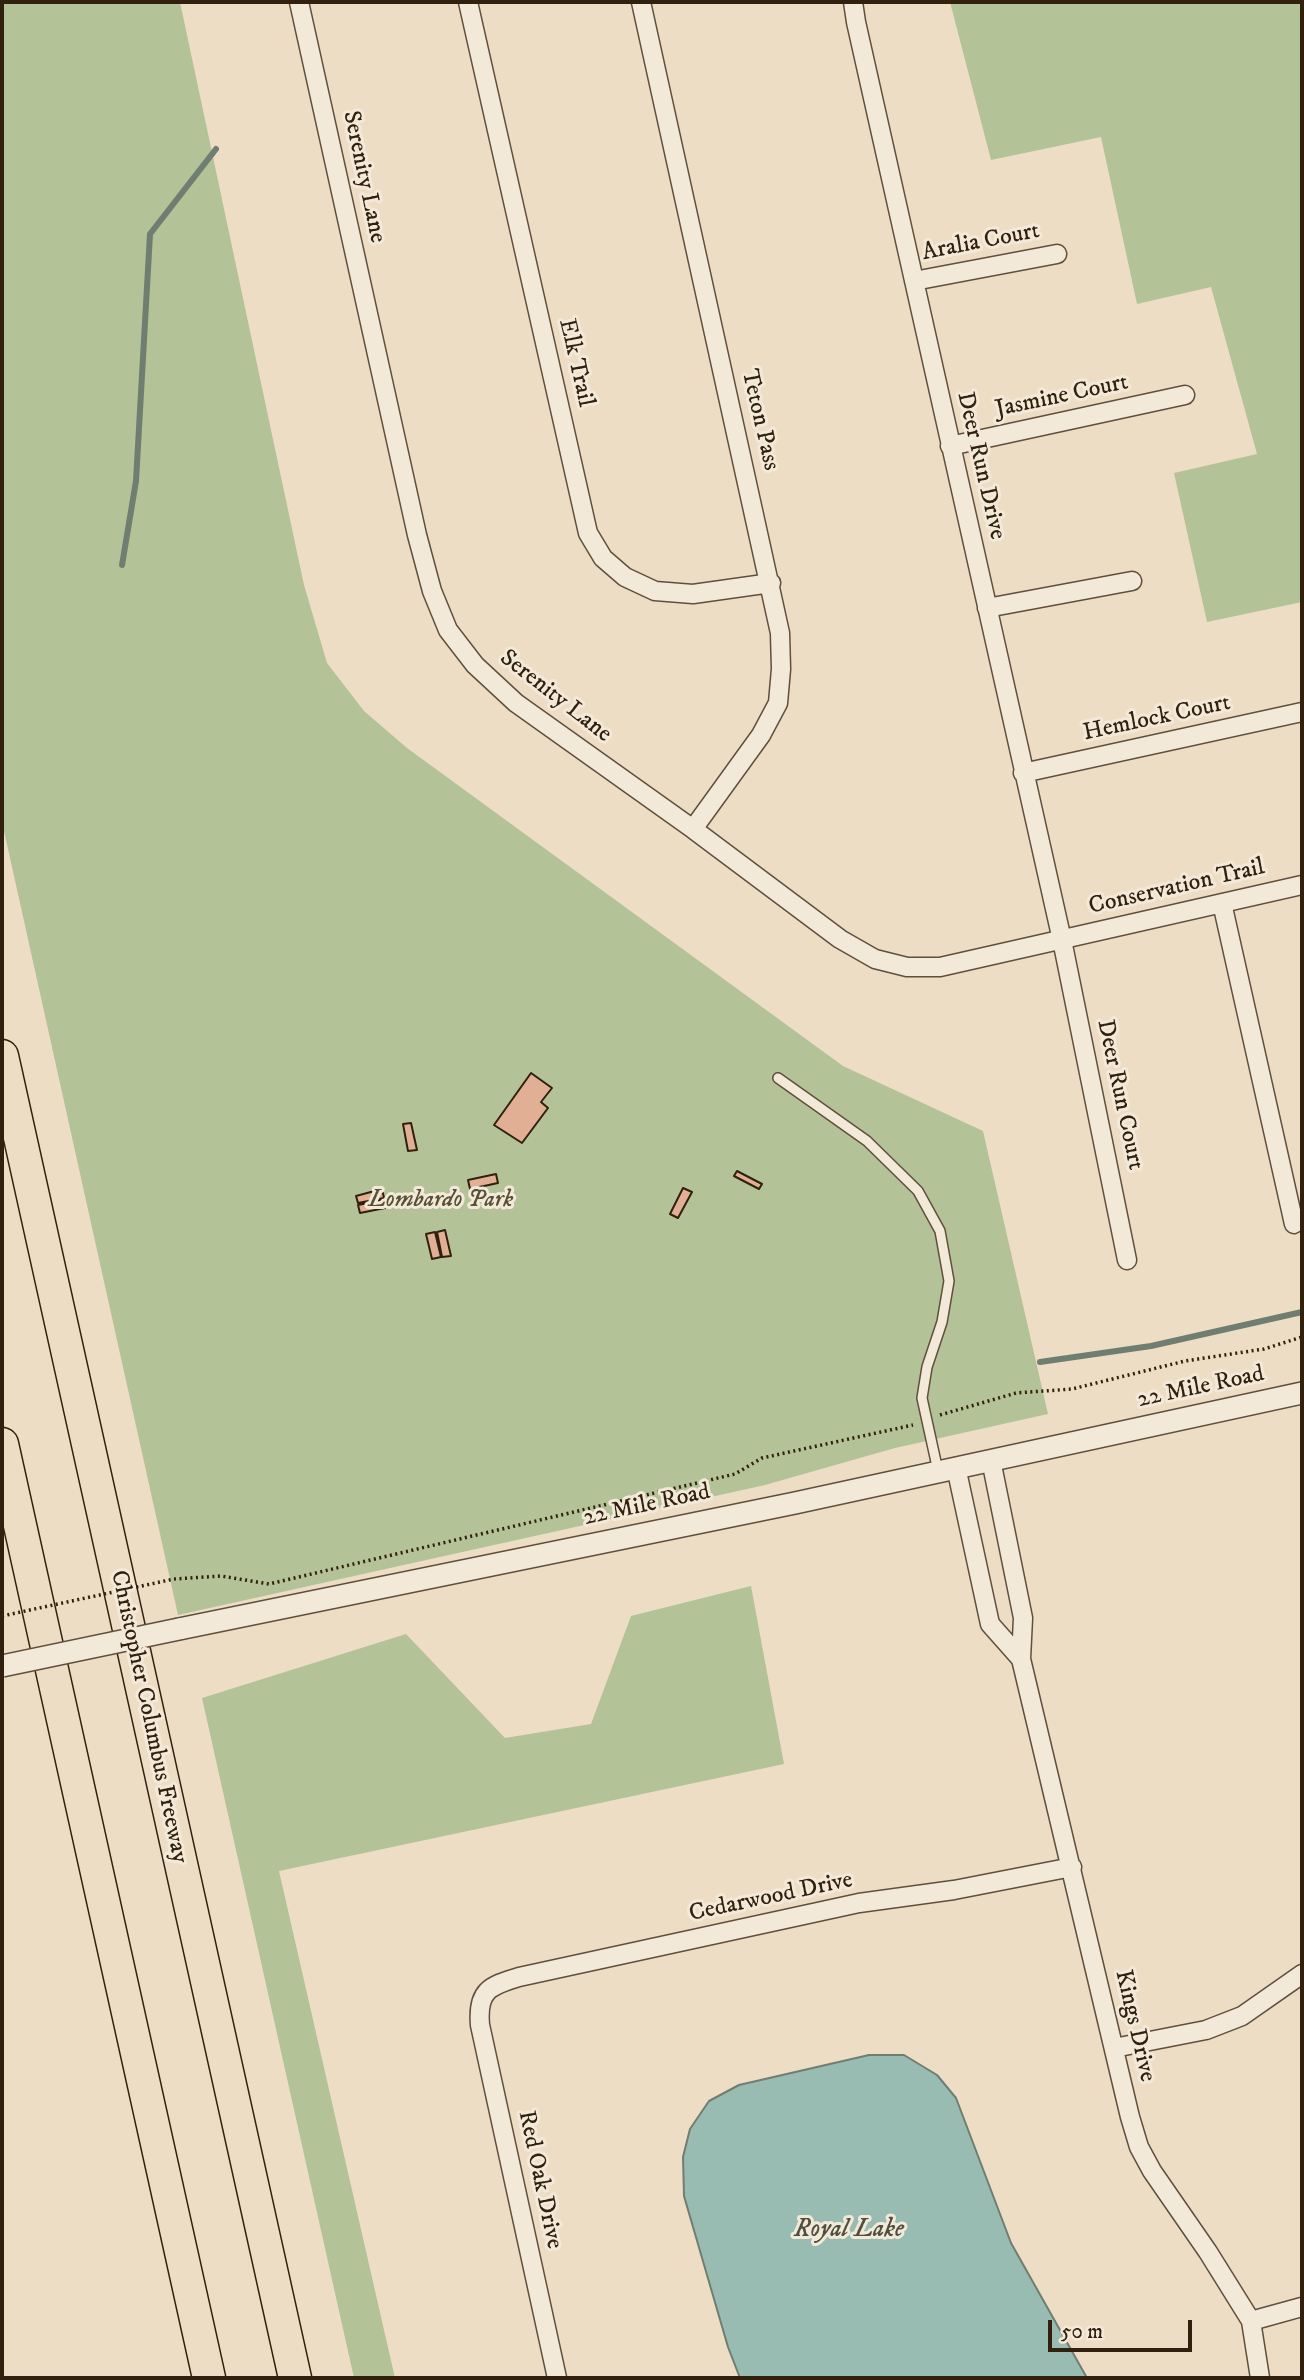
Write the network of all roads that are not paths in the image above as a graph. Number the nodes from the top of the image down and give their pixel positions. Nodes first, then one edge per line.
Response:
1 (299, 2) edge
2 (468, 2) edge
3 (641, 2) edge
4 (853, 2) edge
5 (1057, 254) dead end
6 (914, 281) junction
7 (1185, 395) dead end
8 (950, 446) junction
9 (1132, 580) dead end
10 (771, 583) junction
11 (987, 608) junction
12 (1302, 712) edge
13 (1023, 774) junction
14 (693, 828) junction
15 (1302, 885) edge
16 (1222, 903) junction
17 (1062, 940) junction
18 (2, 1056) edge
19 (778, 1078) dead end
20 (1294, 1224) dead end
21 (1127, 1260) dead end
22 (1302, 1393) edge
23 (2, 1444) edge
24 (991, 1460) junction
25 (947, 1469) junction
26 (1021, 1658) junction
27 (2, 1666) edge
28 (1072, 1867) junction
29 (1302, 1974) edge
30 (484, 1993) joint
31 (1114, 2048) junction
32 (1302, 2307) edge
33 (1251, 2320) junction
34 (209, 2378) edge
35 (295, 2378) edge
36 (557, 2378) edge
37 (1261, 2378) edge

1 - 14 street, Serenity Lane
2 - 10 street, Elk Trail
3 - 10 street, Teton Pass
4 - 6 street, Deer Run Drive
5 - 6 street, Aralia Court
6 - 8 street, Deer Run Drive
7 - 8 street, Jasmine Court
8 - 11 street, Deer Run Drive
9 - 11 street
10 - 14 street, Teton Pass
11 - 13 street, Deer Run Drive
12 - 13 street, Hemlock Court
13 - 17 street, Deer Run Drive
14 - 17 street, Serenity Lane
15 - 16 street, Conservation Trail
16 - 17 street, Conservation Trail
16 - 20 street
17 - 21 street, Deer Run Court
18 - 35 highway, Christopher Columbus Freeway
19 - 25 lane
22 - 24 street, 22 Mile Road
23 - 34 highway
24 - 25 street, 22 Mile Road
24 - 26 street, Kings Drive
25 - 26 street, Kings Drive
25 - 27 street, 22 Mile Road, bridge
26 - 28 street, Kings Drive
28 - 30 street, Cedarwood Drive
28 - 31 street, Kings Drive
29 - 31 street
30 - 36 street, Red Oak Drive
31 - 33 street, Kings Drive
32 - 33 street
33 - 37 street, Kings Drive

